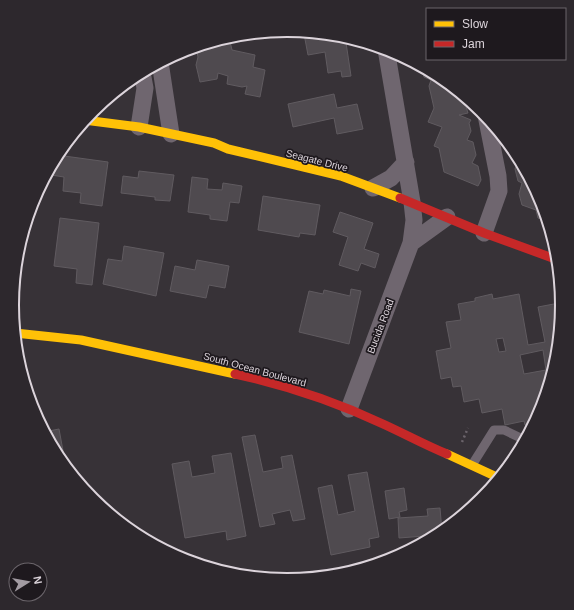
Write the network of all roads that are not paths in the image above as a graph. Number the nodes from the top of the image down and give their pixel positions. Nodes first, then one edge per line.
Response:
1 (387, 56) edge
2 (161, 69) edge
3 (143, 79) edge
4 (92, 121) edge
5 (139, 127) junction
6 (489, 129) edge
7 (171, 134) junction
8 (406, 162) junction
9 (373, 188) junction
10 (412, 202) junction
11 (447, 217) junction
12 (484, 233) junction
13 (411, 243) junction
14 (551, 257) edge
15 (21, 334) edge
16 (348, 409) junction
17 (520, 438) edge
18 (472, 465) junction
19 (494, 475) edge

1 - 8 street, Bucida Road
2 - 7 street
3 - 5 street
4 - 5 main road, Seagate Drive
5 - 7 main road, Seagate Drive
6 - 12 street
7 - 9 main road, Seagate Drive
8 - 9 street
8 - 10 street, Bucida Road
9 - 10 main road, Seagate Drive
10 - 11 main road, Seagate Drive
10 - 13 street, Bucida Road
11 - 12 main road, Seagate Drive
11 - 13 street
12 - 14 main road, Seagate Drive
13 - 16 street, Bucida Road
15 - 16 main road, South Ocean Boulevard
16 - 18 main road, South Ocean Boulevard
17 - 18 lane
18 - 19 main road, South Ocean Boulevard

